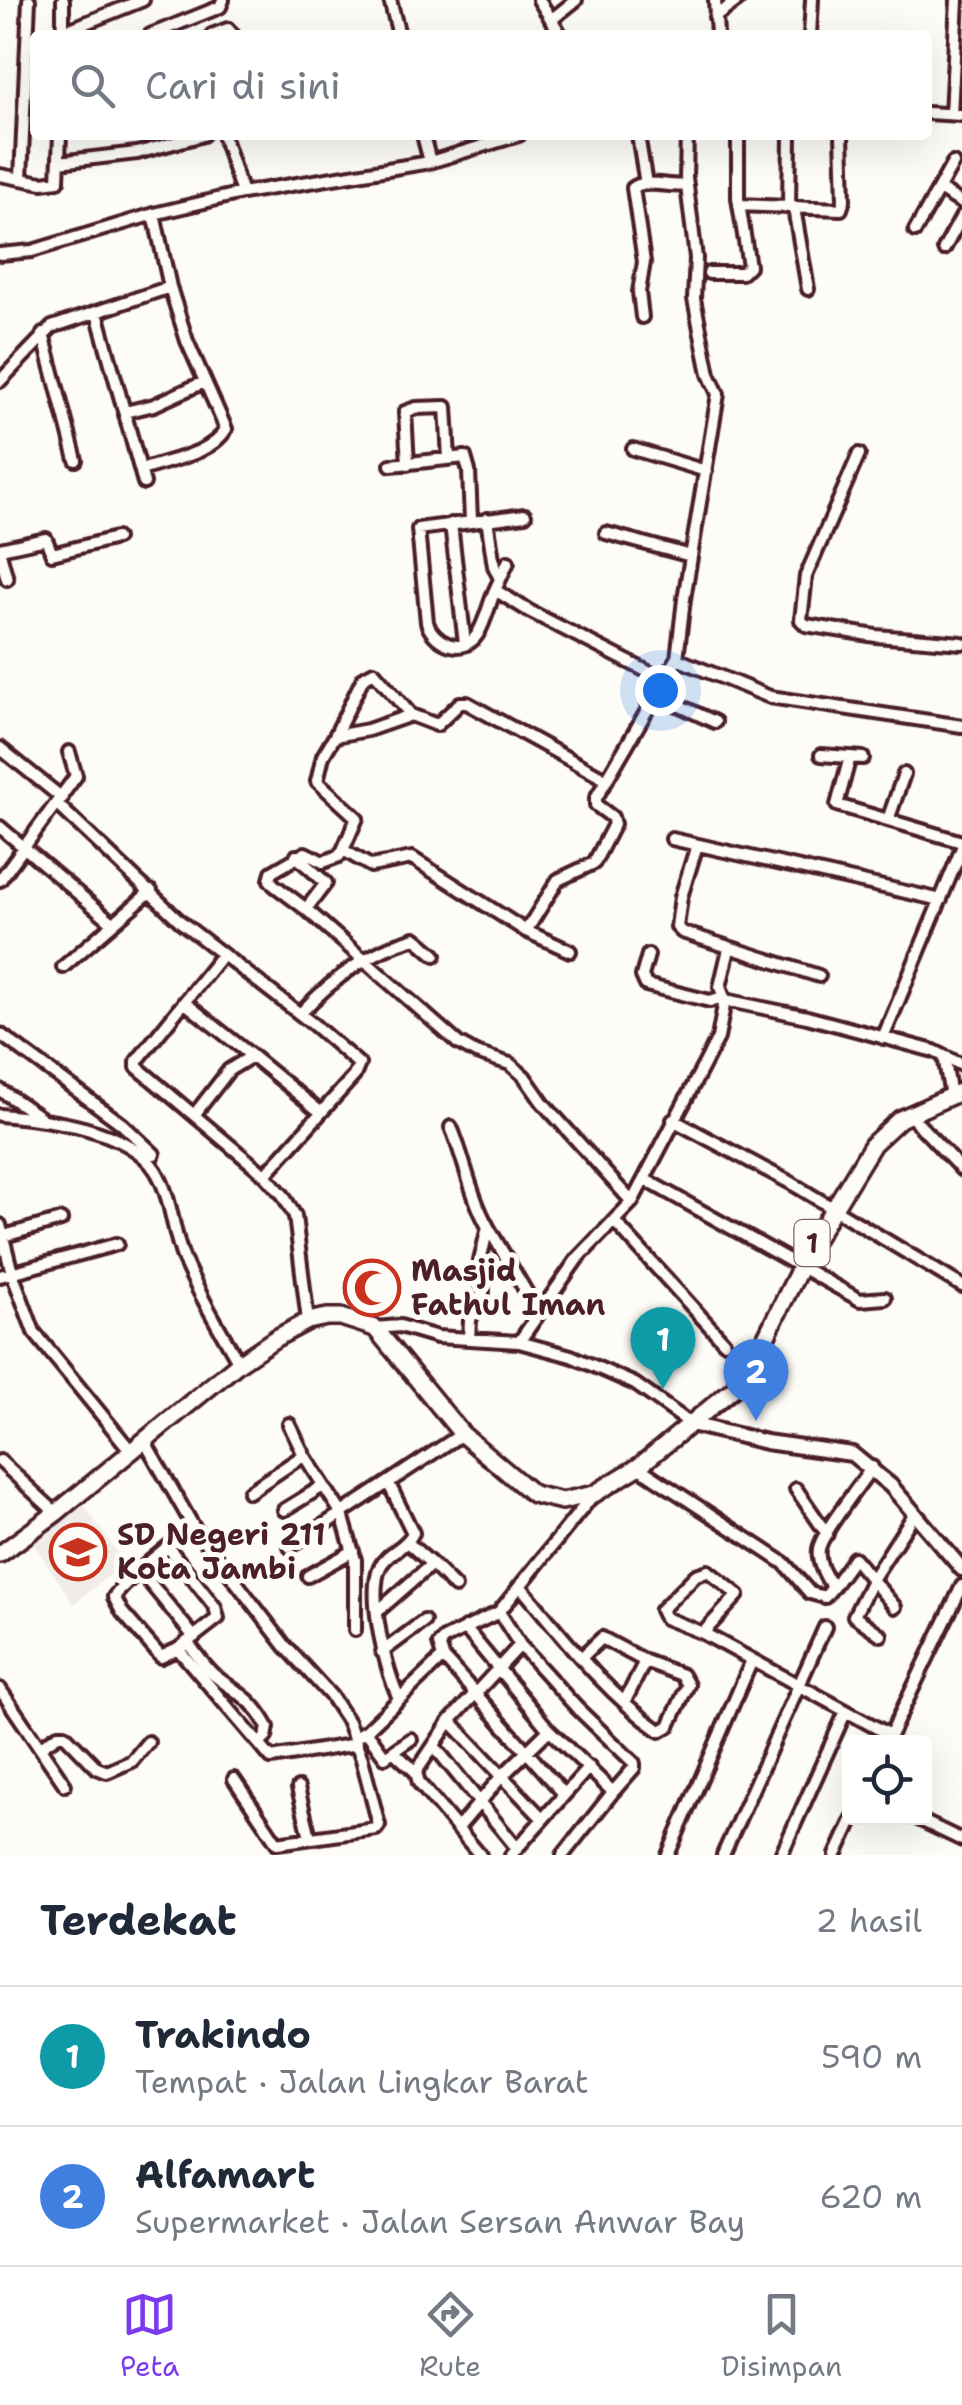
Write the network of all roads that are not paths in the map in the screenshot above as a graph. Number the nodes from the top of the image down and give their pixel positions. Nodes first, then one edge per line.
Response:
1 (29, 0) edge
2 (63, 0) edge
3 (143, 0) edge
4 (223, 0) edge
5 (390, 0) edge
6 (538, 0) edge
7 (576, 0) edge
8 (715, 0) edge
9 (738, 0) edge
10 (812, 0) edge
11 (957, 0) edge
12 (715, 16) junction
13 (192, 18) junction
14 (551, 20) junction
15 (63, 30) edge
16 (72, 30) edge
17 (162, 30) edge
18 (195, 30) edge
19 (398, 30) edge
20 (558, 30) edge
21 (716, 30) edge
22 (810, 30) edge
23 (956, 114) edge
24 (60, 140) edge
25 (183, 140) edge
26 (225, 140) edge
27 (425, 140) edge
28 (503, 140) edge
29 (639, 140) edge
30 (687, 140) edge
31 (738, 140) edge
32 (790, 140) edge
33 (842, 140) edge
34 (59, 162) junction
35 (430, 162) junction
36 (953, 163) dead end
37 (0, 174) edge
38 (22, 178) junction
39 (646, 184) junction
40 (687, 185) junction
41 (939, 189) junction
42 (242, 193) junction
43 (962, 203) edge
44 (739, 205) junction
45 (792, 208) junction
46 (154, 214) junction
47 (962, 216) edge
48 (915, 231) dead end
49 (944, 249) dead end
50 (0, 254) edge
51 (709, 274) dead end
52 (170, 287) junction
53 (808, 288) dead end
54 (97, 313) junction
55 (642, 317) dead end
56 (44, 334) junction
57 (0, 382) edge
58 (204, 382) junction
59 (124, 412) junction
60 (632, 449) dead end
61 (859, 454) dead end
62 (448, 458) junction
63 (76, 460) dead end
64 (408, 464) junction
65 (391, 465) dead end
66 (142, 470) junction
67 (706, 471) junction
68 (144, 483) dead end
69 (525, 516) dead end
70 (487, 519) junction
71 (471, 522) junction
72 (452, 524) junction
73 (606, 533) dead end
74 (116, 538) dead end
75 (0, 551) edge
76 (690, 556) junction
77 (508, 562) dead end
78 (7, 579) dead end
79 (497, 584) junction
80 (962, 643) edge
81 (465, 644) junction
82 (677, 660) junction
83 (664, 680) junction
84 (656, 695) junction
85 (411, 715) junction
86 (715, 722) dead end
87 (962, 726) edge
88 (335, 736) junction
89 (0, 748) edge
90 (69, 752) dead end
91 (821, 755) dead end
92 (904, 774) dead end
93 (607, 780) junction
94 (60, 801) junction
95 (888, 820) junction
96 (0, 828) edge
97 (672, 839) dead end
98 (698, 845) junction
99 (962, 845) edge
100 (24, 849) junction
101 (343, 850) junction
102 (296, 856) junction
103 (0, 880) edge
104 (150, 891) junction
105 (941, 900) junction
106 (306, 909) junction
107 (113, 923) junction
108 (526, 930) junction
109 (730, 949) junction
110 (570, 951) dead end
111 (222, 955) junction
112 (434, 955) dead end
113 (648, 955) dead end
114 (363, 961) junction
115 (63, 967) dead end
116 (819, 976) dead end
117 (724, 999) junction
118 (184, 1002) junction
119 (300, 1014) junction
120 (0, 1034) edge
121 (883, 1038) junction
122 (252, 1056) junction
123 (944, 1056) junction
124 (962, 1066) edge
125 (0, 1090) edge
126 (956, 1093) edge
127 (319, 1111) junction
128 (909, 1114) junction
129 (0, 1115) edge
130 (194, 1115) junction
131 (45, 1120) junction
132 (673, 1120) junction
133 (122, 1124) junction
134 (451, 1127) dead end
135 (108, 1138) junction
136 (154, 1154) dead end
137 (962, 1170) edge
138 (266, 1176) junction
139 (644, 1179) junction
140 (632, 1202) junction
141 (832, 1209) junction
142 (61, 1220) dead end
143 (615, 1222) junction
144 (488, 1227) junction
145 (2, 1230) edge
146 (117, 1244) dead end
147 (800, 1267) junction
148 (6, 1274) edge
149 (962, 1286) edge
150 (885, 1298) dead end
151 (538, 1312) junction
152 (308, 1321) junction
153 (375, 1328) junction
154 (469, 1339) junction
155 (519, 1342) junction
156 (724, 1342) dead end
157 (238, 1362) junction
158 (289, 1424) dead end
159 (691, 1424) junction
160 (462, 1434) junction
161 (138, 1445) junction
162 (304, 1455) junction
163 (0, 1461) edge
164 (638, 1467) junction
165 (872, 1468) junction
166 (389, 1484) junction
167 (323, 1486) junction
168 (796, 1488) dead end
169 (248, 1492) dead end
170 (594, 1494) junction
171 (284, 1510) dead end
172 (56, 1513) junction
173 (915, 1513) junction
174 (342, 1514) junction
175 (193, 1526) junction
176 (827, 1534) junction
177 (408, 1542) junction
178 (290, 1547) dead end
179 (168, 1548) junction
180 (353, 1550) junction
181 (0, 1554) edge
182 (432, 1564) junction
183 (962, 1569) edge
184 (141, 1572) junction
185 (308, 1576) dead end
186 (872, 1578) junction
187 (833, 1586) junction
188 (962, 1586) edge
189 (455, 1587) dead end
190 (521, 1587) junction
191 (895, 1607) dead end
192 (378, 1611) junction
193 (499, 1612) junction
194 (424, 1621) dead end
195 (825, 1627) dead end
196 (465, 1628) junction
197 (354, 1630) dead end
198 (703, 1633) junction
199 (881, 1636) dead end
200 (187, 1643) junction
201 (520, 1645) junction
202 (382, 1652) junction
203 (443, 1657) junction
204 (581, 1658) junction
205 (752, 1660) junction
206 (645, 1662) junction
207 (498, 1670) junction
208 (800, 1686) junction
209 (0, 1689) edge
210 (474, 1693) junction
211 (400, 1698) junction
212 (624, 1700) junction
213 (846, 1710) junction
214 (450, 1721) junction
215 (366, 1730) junction
216 (549, 1730) junction
217 (882, 1735) edge
218 (890, 1735) edge
219 (410, 1739) dead end
220 (356, 1740) junction
221 (148, 1742) dead end
222 (258, 1744) junction
223 (42, 1746) junction
224 (434, 1746) junction
225 (394, 1752) junction
226 (526, 1754) junction
227 (589, 1768) junction
228 (416, 1772) junction
229 (501, 1777) junction
230 (234, 1778) dead end
231 (65, 1785) dead end
232 (298, 1788) dead end
233 (613, 1792) junction
234 (564, 1794) junction
235 (478, 1803) junction
236 (542, 1818) junction
237 (850, 1825) edge
238 (931, 1825) edge
239 (457, 1828) junction
240 (310, 1837) junction
241 (962, 1840) edge
242 (277, 1843) junction
243 (514, 1851) edge
244 (284, 1855) edge
245 (480, 1855) edge
246 (562, 1855) edge
247 (668, 1855) edge
248 (724, 1855) edge
249 (781, 1855) edge
250 (836, 1855) edge

1 - 38 street
2 - 15 street
3 - 16 street
4 - 13 street
5 - 19 street
6 - 14 street
7 - 14 street
8 - 12 street
9 - 12 street
10 - 22 street
11 - 23 street
12 - 21 street
13 - 17 street
13 - 18 street
14 - 20 street
24 - 34 street
25 - 34 street
26 - 42 street
27 - 35 street
28 - 35 street
29 - 39 street
30 - 40 street
31 - 44 street
32 - 45 street
33 - 45 street
34 - 38 street
35 - 42 street
36 - 41 street
37 - 38 street
39 - 40 street
39 - 55 street
40 - 67 street
41 - 43 street
41 - 48 street
42 - 46 street
44 - 45 street
44 - 51 street
45 - 53 street
46 - 50 street
46 - 52 street
47 - 49 street
52 - 54 street
52 - 58 street
54 - 56 street
54 - 59 street
56 - 57 street
56 - 63 street
58 - 59 street
58 - 66 street
59 - 66 street
60 - 67 street
61 - 80 street
62 - 64 street
62 - 64 street
62 - 71 street
64 - 65 street
66 - 68 street
67 - 76 street
69 - 70 street
70 - 71 street
70 - 79 street
71 - 72 street
72 - 81 street
72 - 81 street
73 - 76 street
74 - 75 street
75 - 78 street
76 - 82 street
77 - 79 street
79 - 81 street
79 - 83 street
82 - 83 street
82 - 87 street
83 - 84 street
84 - 86 street
84 - 93 street
85 - 88 street
85 - 88 street
85 - 93 street
88 - 101 street
89 - 94 street
90 - 94 street
91 - 95 street
92 - 95 street
93 - 108 street
94 - 100 street
94 - 104 street
95 - 99 street
96 - 100 street
97 - 98 street
98 - 105 street
98 - 109 street
99 - 105 street
100 - 103 street
100 - 107 street
101 - 102 street
101 - 108 street
102 - 106 street
102 - 106 street
104 - 107 street
104 - 111 street
105 - 121 street
106 - 114 street
107 - 115 street
108 - 110 street
109 - 116 street
109 - 117 street
111 - 118 street
111 - 119 street
112 - 114 street
113 - 117 street
114 - 119 street
114 - 140 street
117 - 121 street
117 - 132 street
118 - 122 street
118 - 130 street
119 - 127 street
120 - 133 street
121 - 123 street
122 - 127 street
122 - 130 street
123 - 124 street
123 - 126 street
125 - 131 street
126 - 128 highway, 1
127 - 138 street
128 - 137 street
128 - 141 highway, 1
129 - 131 street
130 - 138 street
131 - 135 street
132 - 139 street
132 - 141 street
133 - 135 street
133 - 136 street
134 - 144 street
135 - 157 street
138 - 152 street
139 - 140 street
139 - 147 street
140 - 143 street
141 - 147 highway, 1
141 - 149 street
142 - 145 street
143 - 151 street
143 - 156 street
144 - 151 street
144 - 154 street
145 - 148 street
146 - 148 street
147 - 150 street
147 - 159 highway, 1
148 - 161 street
151 - 155 street
152 - 153 highway
152 - 157 highway
153 - 154 street
153 - 160 highway, 1
154 - 155 street
155 - 159 street
157 - 161 highway
158 - 162 street
159 - 164 highway, 1
159 - 165 main road
160 - 166 street
160 - 170 highway, 1
161 - 172 highway
161 - 175 street
162 - 167 street
162 - 169 street
163 - 172 street
164 - 170 highway, 1
164 - 187 street
165 - 173 main road
165 - 176 street
166 - 174 street
166 - 177 street
167 - 171 street
167 - 174 street
168 - 176 street
170 - 190 street
172 - 181 highway
173 - 183 main road
173 - 186 street
174 - 178 street
174 - 180 street
175 - 179 street
175 - 220 street
176 - 187 street
177 - 182 street
177 - 192 street
179 - 184 street
179 - 200 street
180 - 185 street
180 - 197 street
182 - 189 street
182 - 192 street
184 - 200 street
184 - 200 street
186 - 187 street
186 - 191 street
186 - 199 street
188 - 218 street
190 - 193 street
190 - 204 street
192 - 202 street
193 - 196 street
193 - 201 street
194 - 202 street
195 - 208 street
196 - 203 street
196 - 207 street
198 - 198 street
198 - 205 street
200 - 222 street
200 - 222 street
201 - 207 street
201 - 233 street
202 - 211 street
203 - 210 street
203 - 211 street
204 - 206 street
204 - 212 street
205 - 208 street
205 - 247 street
206 - 212 street
206 - 212 street
207 - 210 street
207 - 216 street
208 - 213 street
208 - 248 street
209 - 223 street
210 - 214 street
210 - 226 street
211 - 215 street
213 - 217 street
213 - 249 street
214 - 224 street
214 - 229 street
215 - 220 street
215 - 225 street
216 - 226 street
216 - 227 street
219 - 225 street
220 - 222 street
220 - 240 street
221 - 223 street
223 - 231 street
224 - 228 street
224 - 235 street
225 - 228 street
226 - 229 street
226 - 234 street
227 - 233 street
227 - 234 street
228 - 239 street
229 - 235 street
229 - 236 street
230 - 242 street
232 - 240 street
233 - 246 street
234 - 236 street
235 - 239 street
235 - 243 street
236 - 243 street
237 - 250 street
238 - 241 street
239 - 245 street
240 - 242 street
242 - 244 street

